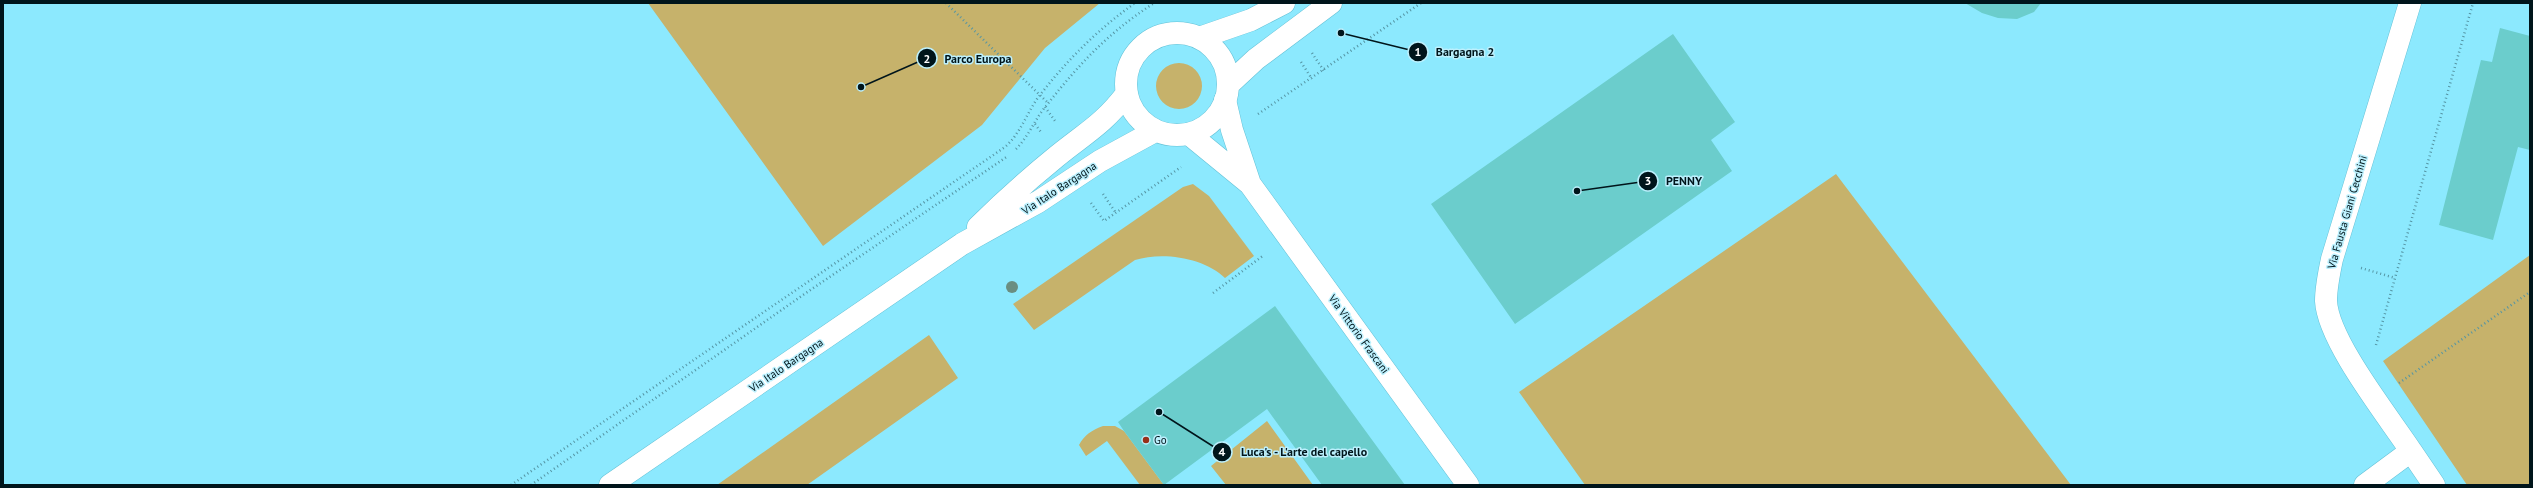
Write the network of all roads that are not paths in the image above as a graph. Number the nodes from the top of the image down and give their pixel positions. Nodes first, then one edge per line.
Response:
1 (1284, 3) edge
2 (1331, 3) edge
3 (2410, 3) edge
4 (1199, 38) junction
5 (1226, 92) junction
6 (1127, 93) junction
7 (1155, 131) junction
8 (1189, 134) junction
9 (1250, 184) junction
10 (962, 244) junction
11 (2411, 451) junction
12 (610, 485) edge
13 (1468, 485) edge
14 (2365, 485) edge
15 (2434, 485) edge

1 - 4 street
2 - 5 street
3 - 11 street, Via Fausta Giani Cecchini
4 - 5 street
4 - 6 street
5 - 8 street
5 - 9 street, Via Vittorio Frascani
6 - 7 street
6 - 10 street, Via Italo Bargagna
7 - 8 street
7 - 10 street, Via Italo Bargagna
8 - 9 street, Via Vittorio Frascani
9 - 13 street, Via Vittorio Frascani
10 - 12 street, Via Italo Bargagna
11 - 14 street
11 - 15 street, Via Fausta Giani Cecchini

